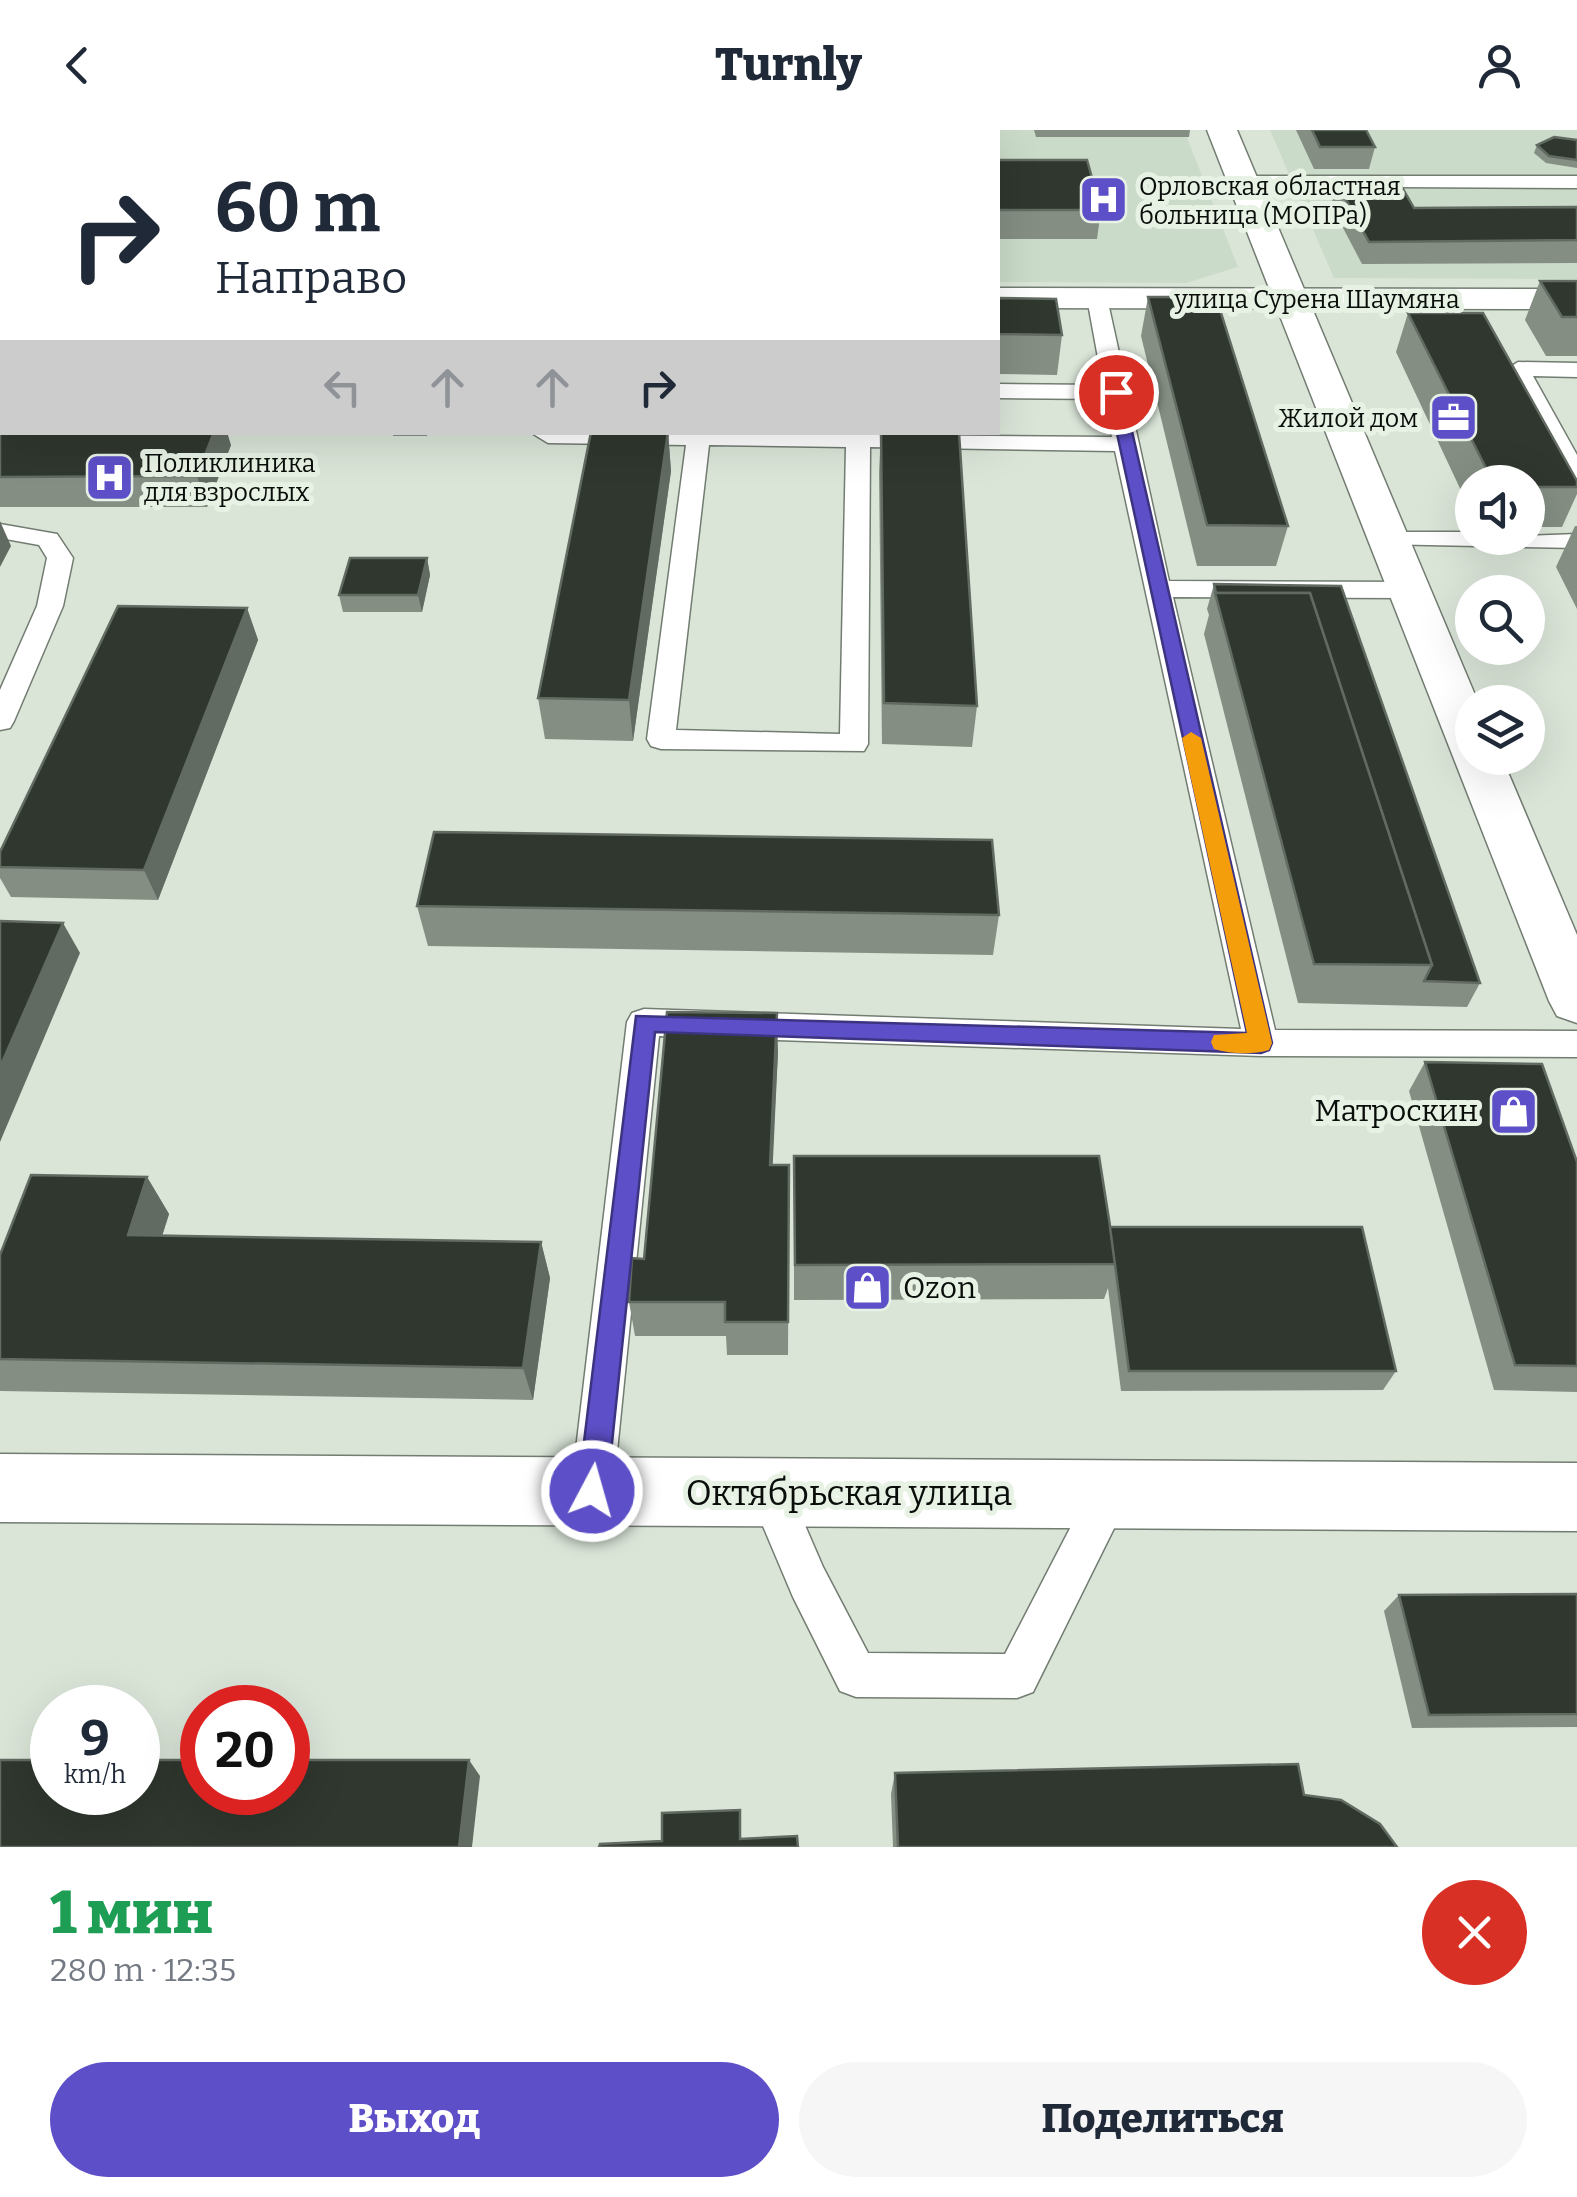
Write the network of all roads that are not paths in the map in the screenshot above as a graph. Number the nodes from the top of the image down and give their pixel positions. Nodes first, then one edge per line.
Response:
1 (1222, 130) edge
2 (1242, 182) junction
3 (1577, 182) edge
4 (1000, 298) edge
5 (1098, 298) junction
6 (1290, 299) junction
7 (1577, 299) edge
8 (1577, 370) edge
9 (1000, 391) edge
10 (1116, 392) junction
11 (546, 435) edge
12 (698, 438) junction
13 (858, 440) junction
14 (1125, 444) junction
15 (1577, 476) edge
16 (0, 530) edge
17 (1388, 540) junction
18 (1577, 542) edge
19 (1158, 589) junction
20 (1409, 590) junction
21 (1455, 703) edge
22 (0, 721) edge
23 (1485, 775) edge
24 (1577, 1000) edge
25 (1261, 1043) junction
26 (1577, 1044) edge
27 (0, 1488) edge
28 (592, 1491) junction
29 (770, 1492) junction
30 (1110, 1494) junction
31 (1577, 1497) edge

1 - 2 main road
2 - 3 lane
2 - 6 main road
4 - 5 main road, улица Сурена Шаумяна
5 - 6 main road, улица Сурена Шаумяна
5 - 10 lane
6 - 7 main road, улица Сурена Шаумяна
6 - 17 main road
8 - 15 lane
9 - 10 lane
10 - 14 lane
11 - 12 lane
12 - 13 lane
12 - 13 lane
13 - 14 lane
14 - 19 lane
16 - 22 lane
17 - 18 lane
17 - 20 main road
19 - 20 lane
19 - 25 lane
20 - 21 main road
23 - 24 main road
25 - 26 lane
25 - 28 lane
27 - 28 main road, Октябрьская улица
28 - 29 main road, Октябрьская улица
29 - 30 main road, Октябрьская улица
29 - 30 lane
30 - 31 main road, Октябрьская улица

